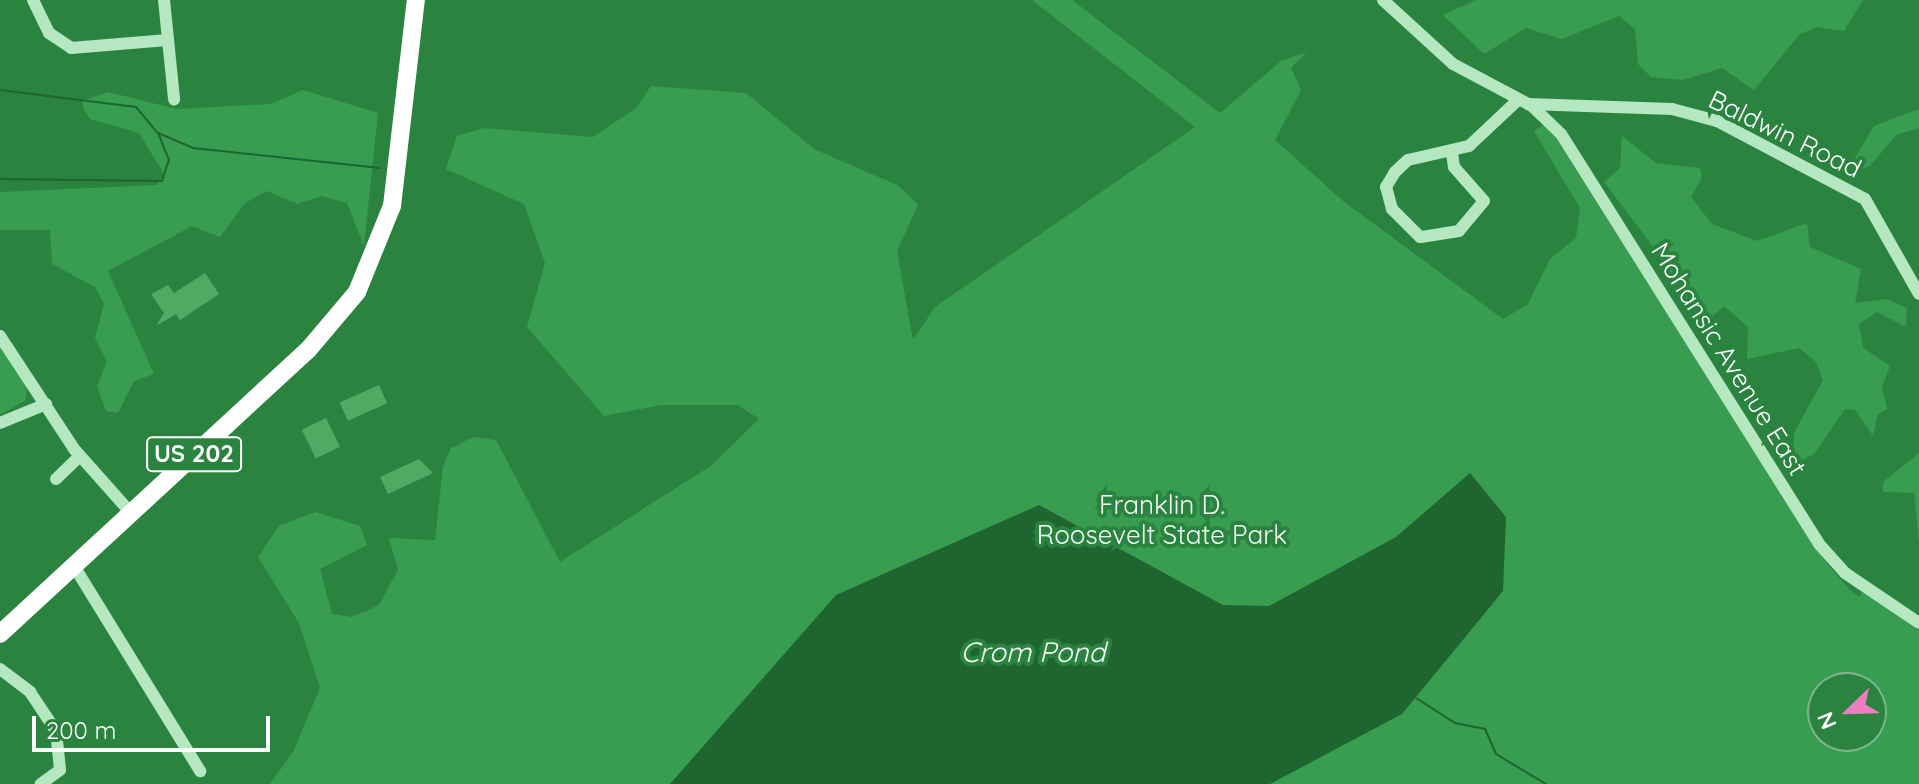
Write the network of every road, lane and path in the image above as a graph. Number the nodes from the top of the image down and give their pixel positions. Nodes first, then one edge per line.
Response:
1 (33, 0) edge
2 (164, 0) edge
3 (416, 0) edge
4 (1383, 0) edge
5 (168, 40) junction
6 (174, 99) dead end
7 (1522, 101) junction
8 (1452, 153) junction
9 (1919, 294) edge
10 (0, 336) edge
11 (46, 404) junction
12 (0, 423) edge
13 (80, 456) junction
14 (56, 479) dead end
15 (130, 512) junction
16 (74, 566) junction
17 (1919, 623) edge
18 (0, 634) edge
19 (0, 669) edge
20 (200, 771) dead end
21 (41, 784) edge

1 - 5 street
2 - 5 street
3 - 15 highway, US 202
4 - 7 street, Baldwin Road
5 - 6 street
7 - 8 street
7 - 9 street, Baldwin Road
7 - 17 street, Mohansic Avenue East
8 - 8 street
10 - 11 street
11 - 12 street
11 - 13 street
13 - 14 street
13 - 15 street
15 - 16 highway, US 202
16 - 18 highway, US 202
16 - 20 street
19 - 21 street

